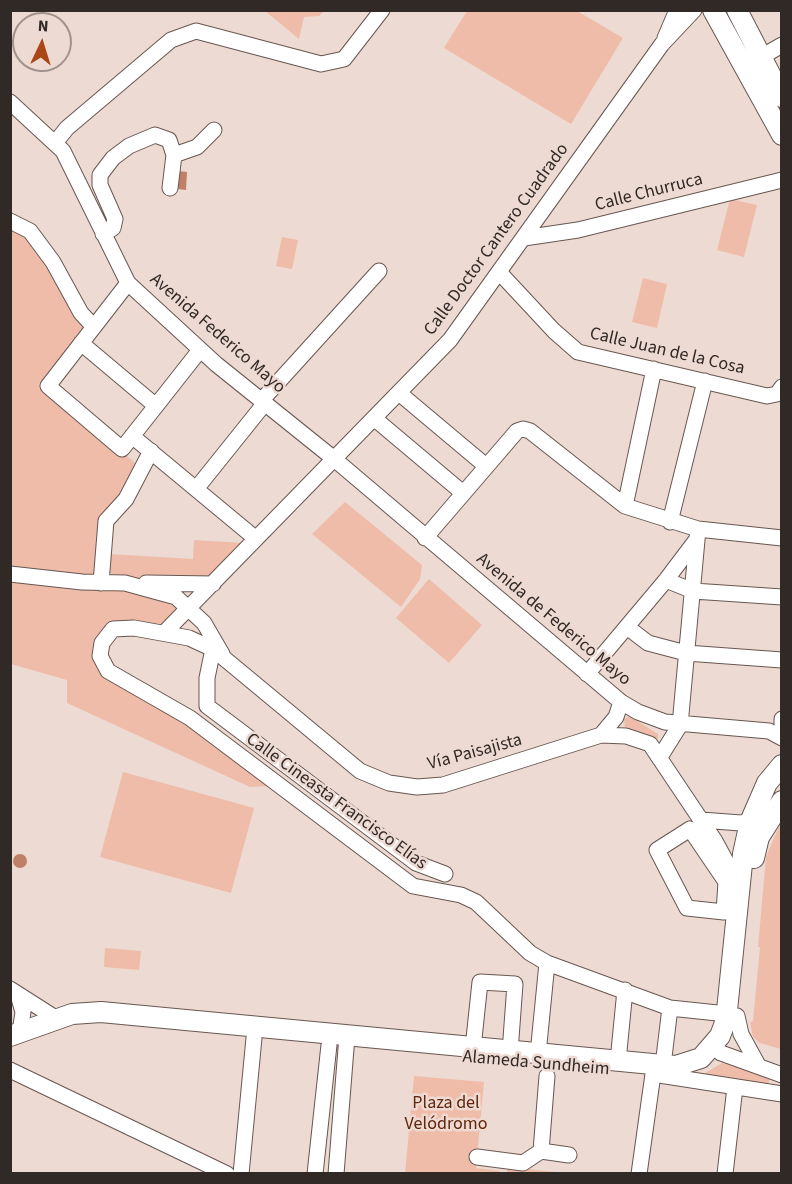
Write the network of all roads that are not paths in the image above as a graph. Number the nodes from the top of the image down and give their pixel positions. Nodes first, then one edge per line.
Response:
1 (382, 10) edge
2 (677, 10) edge
3 (694, 10) edge
4 (713, 10) edge
5 (744, 13) edge
6 (662, 44) junction
7 (782, 45) edge
8 (761, 57) junction
9 (782, 97) edge
10 (10, 102) edge
11 (214, 130) dead end
12 (782, 135) edge
13 (55, 143) junction
14 (174, 155) junction
15 (782, 180) edge
16 (170, 188) dead end
17 (10, 221) edge
18 (99, 228) junction
19 (524, 238) junction
20 (379, 271) dead end
21 (499, 272) junction
22 (128, 283) junction
23 (94, 327) junction
24 (81, 343) junction
25 (200, 350) junction
26 (654, 369) junction
27 (705, 381) junction
28 (782, 387) edge
29 (399, 393) junction
30 (263, 402) junction
31 (156, 406) junction
32 (375, 418) junction
33 (132, 436) junction
34 (151, 451) junction
35 (333, 458) junction
36 (486, 466) junction
37 (196, 489) junction
38 (463, 493) junction
39 (625, 506) junction
40 (670, 522) junction
41 (697, 534) junction
42 (255, 538) junction
43 (425, 538) junction
44 (782, 538) edge
45 (10, 574) edge
46 (666, 580) junction
47 (101, 583) junction
48 (125, 583) junction
49 (213, 584) junction
50 (693, 591) junction
51 (782, 597) edge
52 (189, 608) junction
53 (627, 627) junction
54 (164, 633) junction
55 (217, 652) junction
56 (687, 653) junction
57 (782, 660) edge
58 (587, 674) junction
59 (621, 702) junction
60 (782, 719) edge
61 (680, 725) junction
62 (782, 728) edge
63 (601, 735) junction
64 (782, 738) edge
65 (660, 757) junction
66 (782, 765) edge
67 (776, 809) edge
68 (750, 822) junction
69 (695, 825) junction
70 (446, 874) dead end
71 (740, 887) junction
72 (547, 963) junction
73 (625, 990) junction
74 (13, 994) edge
75 (670, 1008) junction
76 (732, 1015) junction
77 (57, 1019) junction
78 (14, 1031) edge
79 (254, 1038) junction
80 (341, 1042) junction
81 (473, 1048) junction
82 (717, 1049) junction
83 (510, 1052) junction
84 (538, 1054) junction
85 (618, 1061) junction
86 (758, 1065) junction
87 (10, 1070) edge
88 (658, 1070) junction
89 (782, 1075) edge
90 (547, 1076) dead end
91 (735, 1087) junction
92 (782, 1094) edge
93 (541, 1152) junction
94 (569, 1155) dead end
95 (477, 1157) dead end
96 (227, 1173) edge
97 (241, 1173) edge
98 (315, 1173) edge
99 (336, 1173) edge
100 (639, 1173) edge
101 (725, 1173) edge

1 - 13 street
2 - 6 street
3 - 6 street, Calle Doctor Cantero Cuadrado
4 - 12 main road
5 - 8 main road
6 - 19 street, Calle Doctor Cantero Cuadrado
7 - 8 street
8 - 9 main road
10 - 13 street, Avenida Federico Mayo
11 - 14 street
13 - 18 street, Avenida Federico Mayo
14 - 16 street
14 - 18 street
15 - 19 street, Calle Churruca
17 - 23 street
18 - 22 street, Avenida Federico Mayo
19 - 21 street, Calle Doctor Cantero Cuadrado
20 - 30 street
21 - 26 street, Calle Juan de la Cosa
21 - 29 street, Calle Doctor Cantero Cuadrado
22 - 23 street
22 - 25 street, Avenida Federico Mayo
23 - 24 street
24 - 31 street
24 - 33 street
25 - 30 street, Avenida Federico Mayo
25 - 31 street
26 - 27 street, Calle Juan de la Cosa
26 - 39 street
27 - 28 street, Calle Juan de la Cosa
27 - 40 street
29 - 32 street, Calle Doctor Cantero Cuadrado
29 - 36 street
30 - 35 street, Avenida Federico Mayo
30 - 37 street
31 - 33 street
32 - 35 street, Calle Doctor Cantero Cuadrado
32 - 38 street
33 - 34 street
34 - 37 street
34 - 47 street
35 - 42 street, Calle Doctor Cantero Cuadrado
35 - 43 street, Avenida de Federico Mayo
36 - 38 street
36 - 39 street
37 - 42 street
38 - 43 street
39 - 40 street
40 - 41 street
41 - 44 street
41 - 46 street
41 - 50 street
42 - 49 street, Calle Doctor Cantero Cuadrado
43 - 58 street, Avenida de Federico Mayo
45 - 47 street
46 - 50 street
46 - 53 street
47 - 48 street
48 - 49 street
48 - 52 street
49 - 52 street, Calle Doctor Cantero Cuadrado
50 - 51 street
50 - 56 street
52 - 54 street, Calle Doctor Cantero Cuadrado
52 - 55 street
53 - 56 street
53 - 58 street
54 - 55 street, Calle Cineasta Francisco Elías
54 - 72 street, Calle Cineasta Francisco Elías
55 - 63 street, Vía Paisajista
55 - 70 street
56 - 57 street
56 - 61 street
58 - 59 street, Avenida de Federico Mayo
59 - 61 street, Avenida de Federico Mayo
59 - 63 street
60 - 62 street
61 - 64 street, Avenida de Federico Mayo
61 - 65 street
63 - 65 street, Vía Paisajista
65 - 69 street, Vía Paisajista
66 - 68 main road
67 - 68 street
67 - 76 main road
68 - 69 street
68 - 71 main road
69 - 69 street
69 - 71 street, Vía Paisajista
71 - 76 main road
72 - 73 street, Calle Cineasta Francisco Elías
72 - 84 street
73 - 75 street, Calle Cineasta Francisco Elías
73 - 85 street
74 - 77 street
74 - 78 street
75 - 76 street, Calle Cineasta Francisco Elías
75 - 88 street
76 - 82 main road
76 - 86 street
77 - 78 main road, Alameda Sundheim
77 - 79 main road, Alameda Sundheim
77 - 80 main road, Alameda Sundheim
79 - 80 main road, Alameda Sundheim
79 - 97 street
80 - 81 main road, Alameda Sundheim
80 - 88 main road, Alameda Sundheim
80 - 98 street
80 - 99 street
81 - 83 main road, Alameda Sundheim
81 - 83 street
82 - 86 street
82 - 88 main road, Alameda Sundheim
83 - 84 main road, Alameda Sundheim
84 - 85 main road, Alameda Sundheim
85 - 88 main road, Alameda Sundheim
86 - 89 street
87 - 96 street
88 - 91 street
88 - 100 street
90 - 93 street
91 - 92 street
91 - 101 street
93 - 94 street
93 - 95 street

